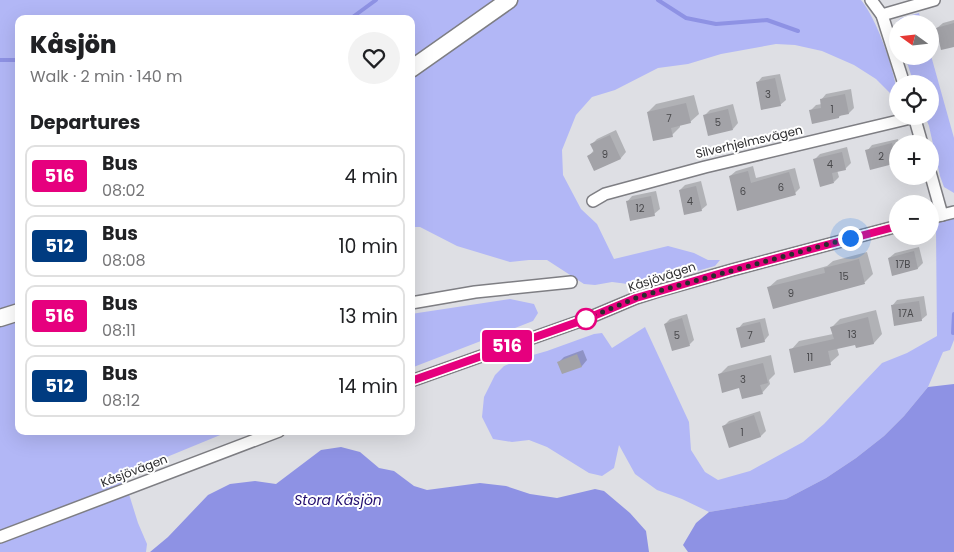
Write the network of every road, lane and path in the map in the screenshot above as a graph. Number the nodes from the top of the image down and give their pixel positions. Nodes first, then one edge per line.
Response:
1 (509, 0) edge
2 (871, 0) edge
3 (934, 0) edge
4 (882, 15) junction
5 (415, 66) edge
6 (901, 75) edge
7 (889, 123) edge
8 (934, 185) edge
9 (593, 202) dead end
10 (954, 212) edge
11 (942, 215) junction
12 (939, 216) edge
13 (889, 228) edge
14 (571, 282) dead end
15 (415, 302) edge
16 (15, 313) edge
17 (0, 318) edge
18 (415, 380) edge
19 (268, 435) edge
20 (0, 537) edge

1 - 5 street
2 - 4 street
3 - 4 street
4 - 6 street
7 - 9 street, Silverhjelmsvägen
8 - 11 street
10 - 11 street
11 - 12 street
13 - 18 street, Kåsjövägen
14 - 15 street
16 - 17 street
19 - 20 street, Kåsjövägen

